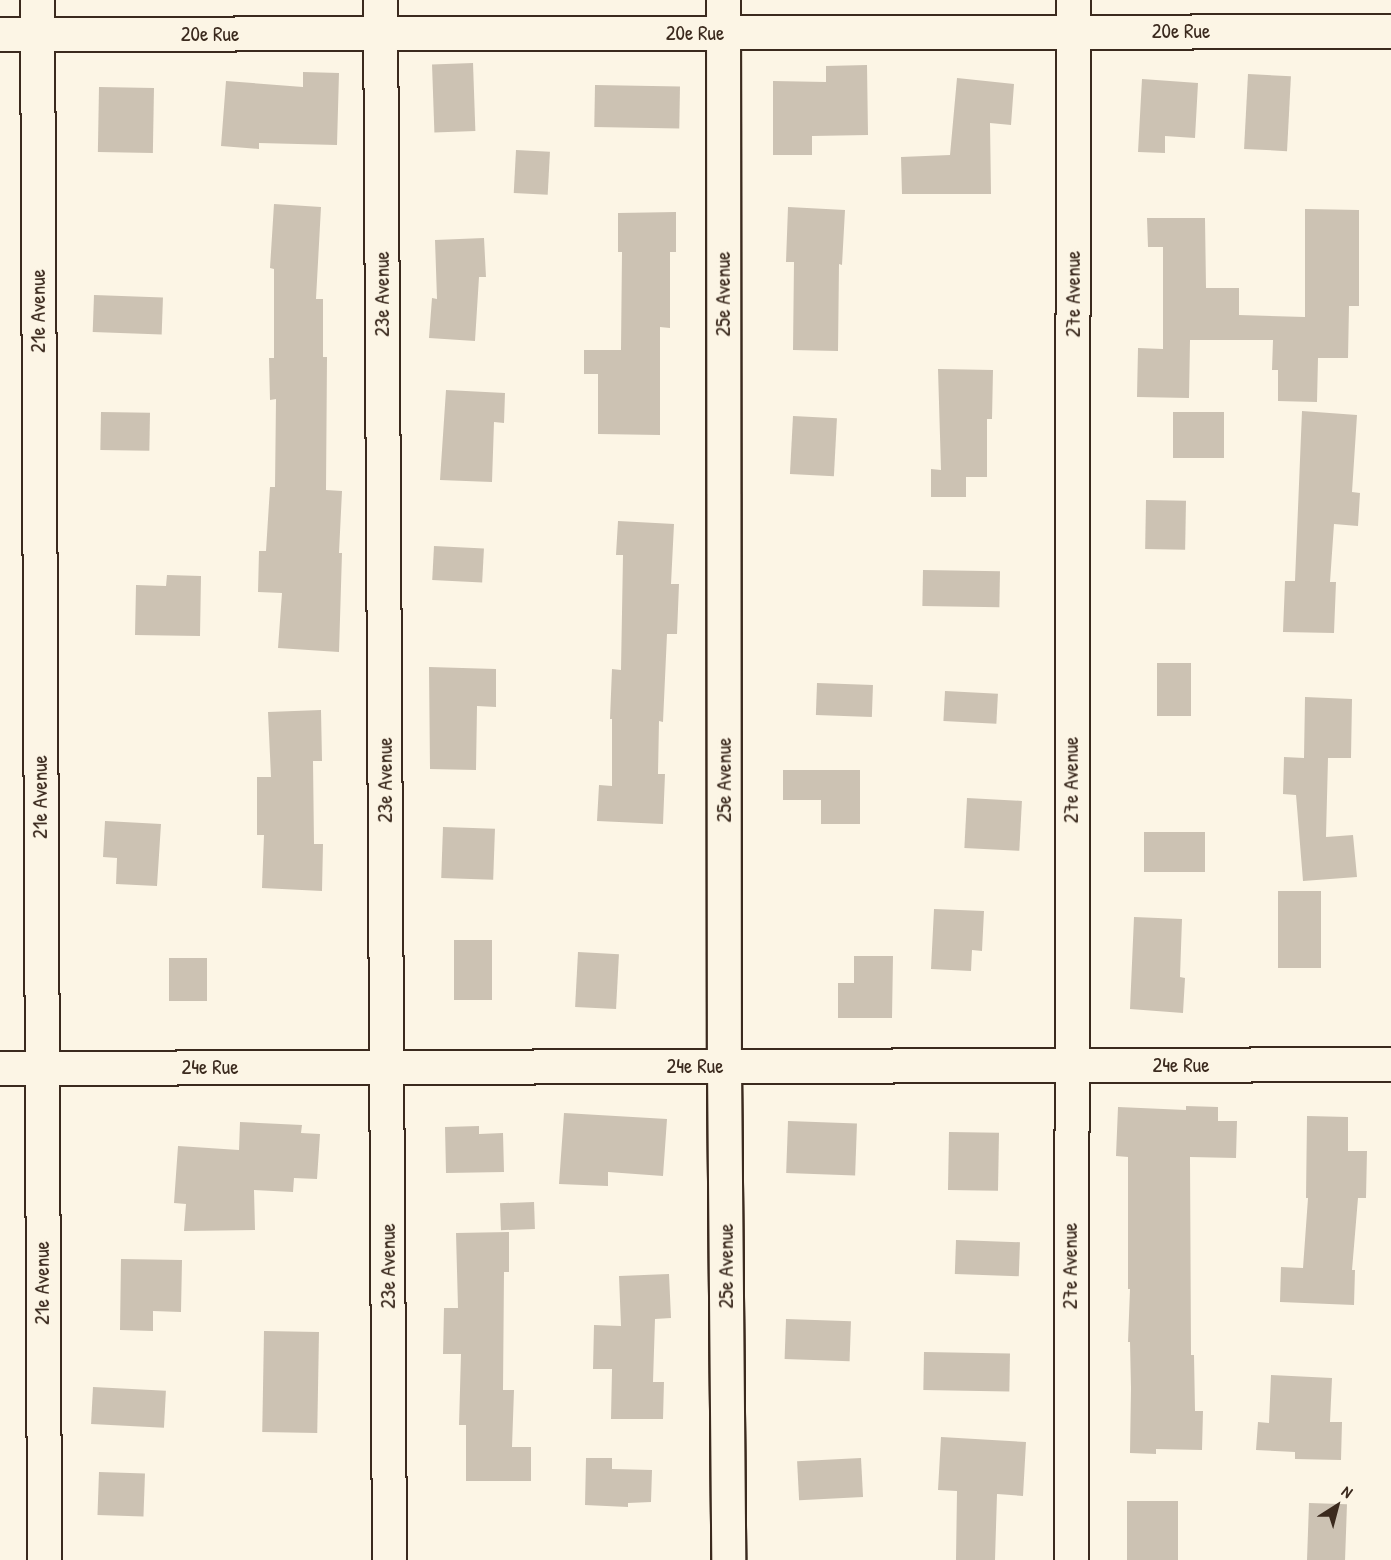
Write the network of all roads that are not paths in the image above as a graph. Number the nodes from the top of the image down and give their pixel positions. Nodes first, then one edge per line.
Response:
1 (37, 0) edge
2 (380, 0) edge
3 (723, 0) edge
4 (1074, 16) edge
5 (1391, 31) edge
6 (381, 33) junction
7 (723, 33) junction
8 (0, 34) edge
9 (37, 35) junction
10 (1391, 1064) edge
11 (1070, 1065) junction
12 (724, 1066) junction
13 (387, 1067) junction
14 (0, 1068) edge
15 (41, 1068) junction
16 (44, 1560) edge
17 (389, 1560) edge
18 (728, 1560) edge
19 (1071, 1560) edge

1 - 9 street, 21e Avenue
2 - 6 street, 23e Avenue
3 - 7 street, 25e Avenue
4 - 5 street, 20e Rue
4 - 7 street, 20e Rue
4 - 11 street, 27e Avenue
6 - 7 street, 20e Rue
6 - 9 street, 20e Rue
6 - 13 street, 23e Avenue
7 - 12 street, 25e Avenue
8 - 9 street, 20e Rue
9 - 15 street, 21e Avenue
10 - 11 street, 24e Rue
11 - 12 street, 24e Rue
11 - 19 street, 27e Avenue
12 - 13 street, 24e Rue
12 - 18 street, 25e Avenue
13 - 15 street, 24e Rue
13 - 17 street, 23e Avenue
14 - 15 street, 24e Rue
15 - 16 street, 21e Avenue

